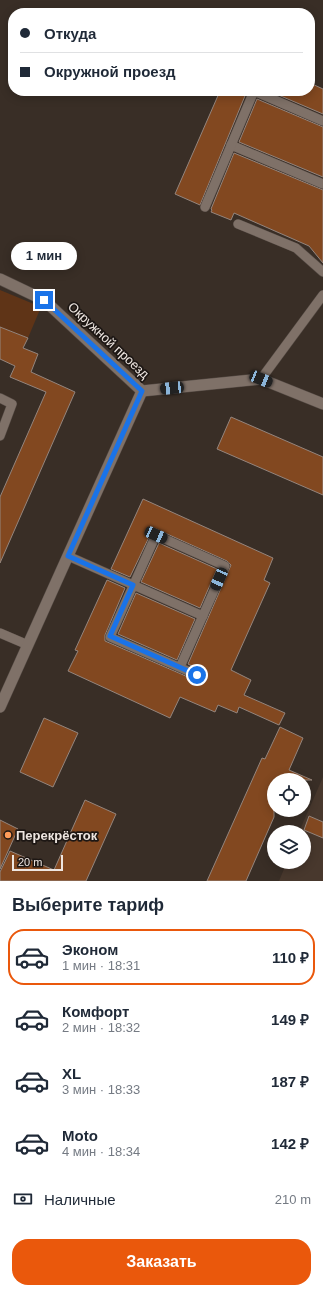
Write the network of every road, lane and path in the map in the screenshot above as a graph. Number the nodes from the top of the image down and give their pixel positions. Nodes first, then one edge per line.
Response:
1 (252, 96) edge
2 (266, 96) edge
3 (323, 121) edge
4 (231, 145) junction
5 (323, 184) edge
6 (205, 207) dead end
7 (238, 224) dead end
8 (323, 272) edge
9 (0, 279) edge
10 (323, 295) edge
11 (261, 379) junction
12 (142, 391) junction
13 (0, 398) edge
14 (323, 404) edge
15 (0, 436) edge
16 (68, 556) junction
17 (133, 585) junction
18 (203, 616) junction
19 (0, 633) edge
20 (28, 645) junction
21 (180, 667) junction
22 (197, 675) dead end
23 (0, 707) edge

1 - 4 lane
2 - 3 lane
4 - 5 lane
4 - 6 lane
7 - 8 lane
9 - 12 street, Окружной проезд
10 - 11 lane
11 - 12 street, Окружной проезд
11 - 14 street, Окружной проезд
12 - 16 street
13 - 15 lane
16 - 17 lane
16 - 20 street
17 - 18 lane
17 - 18 lane
17 - 21 lane
18 - 21 lane
19 - 20 lane
20 - 23 street
21 - 22 lane

